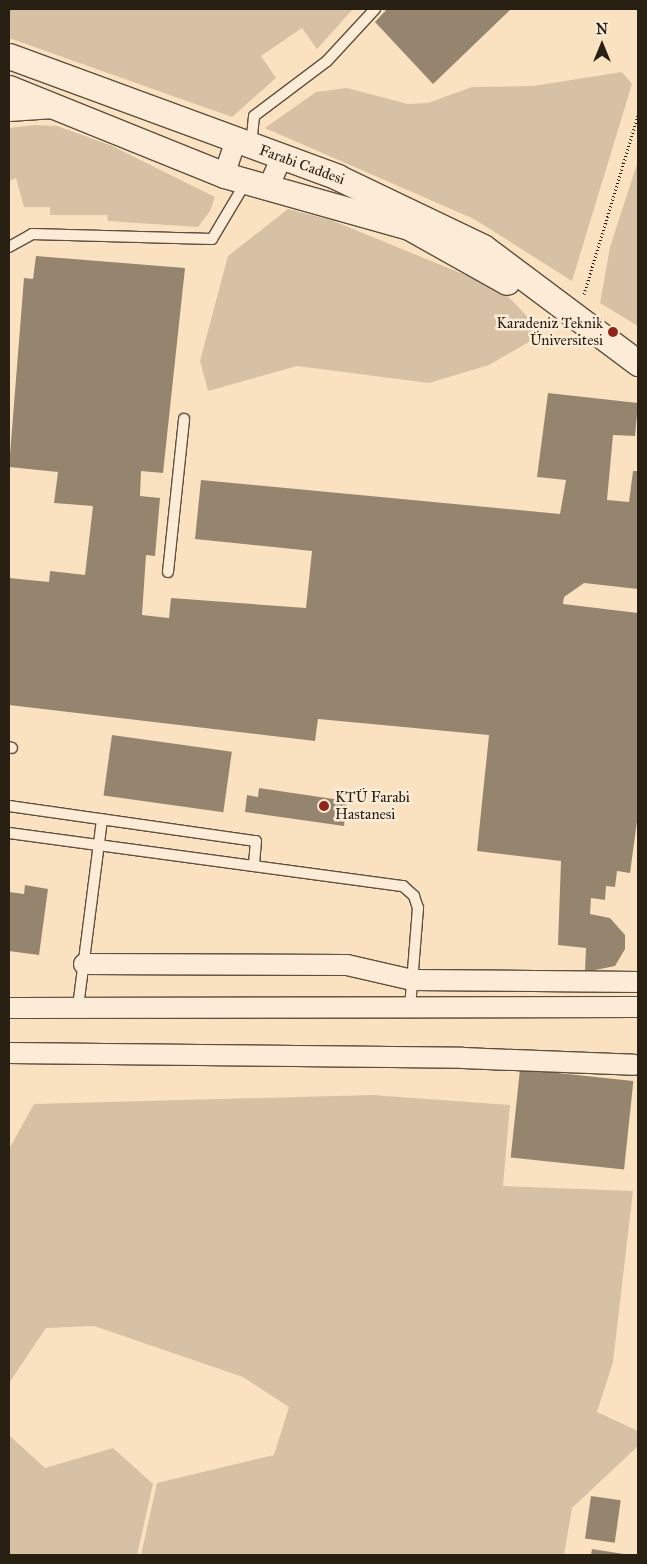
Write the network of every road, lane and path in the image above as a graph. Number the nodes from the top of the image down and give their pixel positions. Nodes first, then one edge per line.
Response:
1 (375, 9) edge
2 (9, 56) edge
3 (9, 88) edge
4 (60, 108) junction
5 (9, 111) edge
6 (638, 115) edge
7 (243, 144) junction
8 (282, 157) junction
9 (246, 182) junction
10 (9, 247) edge
11 (572, 317) junction
12 (638, 363) edge
13 (184, 419) dead end
14 (168, 572) dead end
15 (9, 806) edge
16 (102, 820) junction
17 (9, 832) edge
18 (99, 845) junction
19 (254, 865) junction
20 (84, 964) junction
21 (412, 980) junction
22 (638, 982) edge
23 (638, 1007) edge
24 (9, 1008) edge
25 (78, 1008) junction
26 (410, 1008) junction
27 (9, 1053) edge
28 (634, 1065) dead end

1 - 7 lane
2 - 7 street, Farabi Caddesi
3 - 4 street, Farabi Caddesi
4 - 5 street
4 - 9 street, Farabi Caddesi
6 - 11 path
7 - 8 street, Farabi Caddesi
7 - 9 street
8 - 9 street
8 - 11 street, Farabi Caddesi
9 - 10 lane
9 - 11 street, Farabi Caddesi
11 - 12 street, Farabi Caddesi
13 - 14 lane
15 - 16 lane
16 - 18 lane
16 - 19 lane
17 - 18 lane
18 - 19 lane
18 - 20 lane
19 - 21 lane
20 - 21 street
20 - 25 lane
21 - 22 street
21 - 26 lane
23 - 26 street
24 - 25 street
25 - 26 street
27 - 28 street

